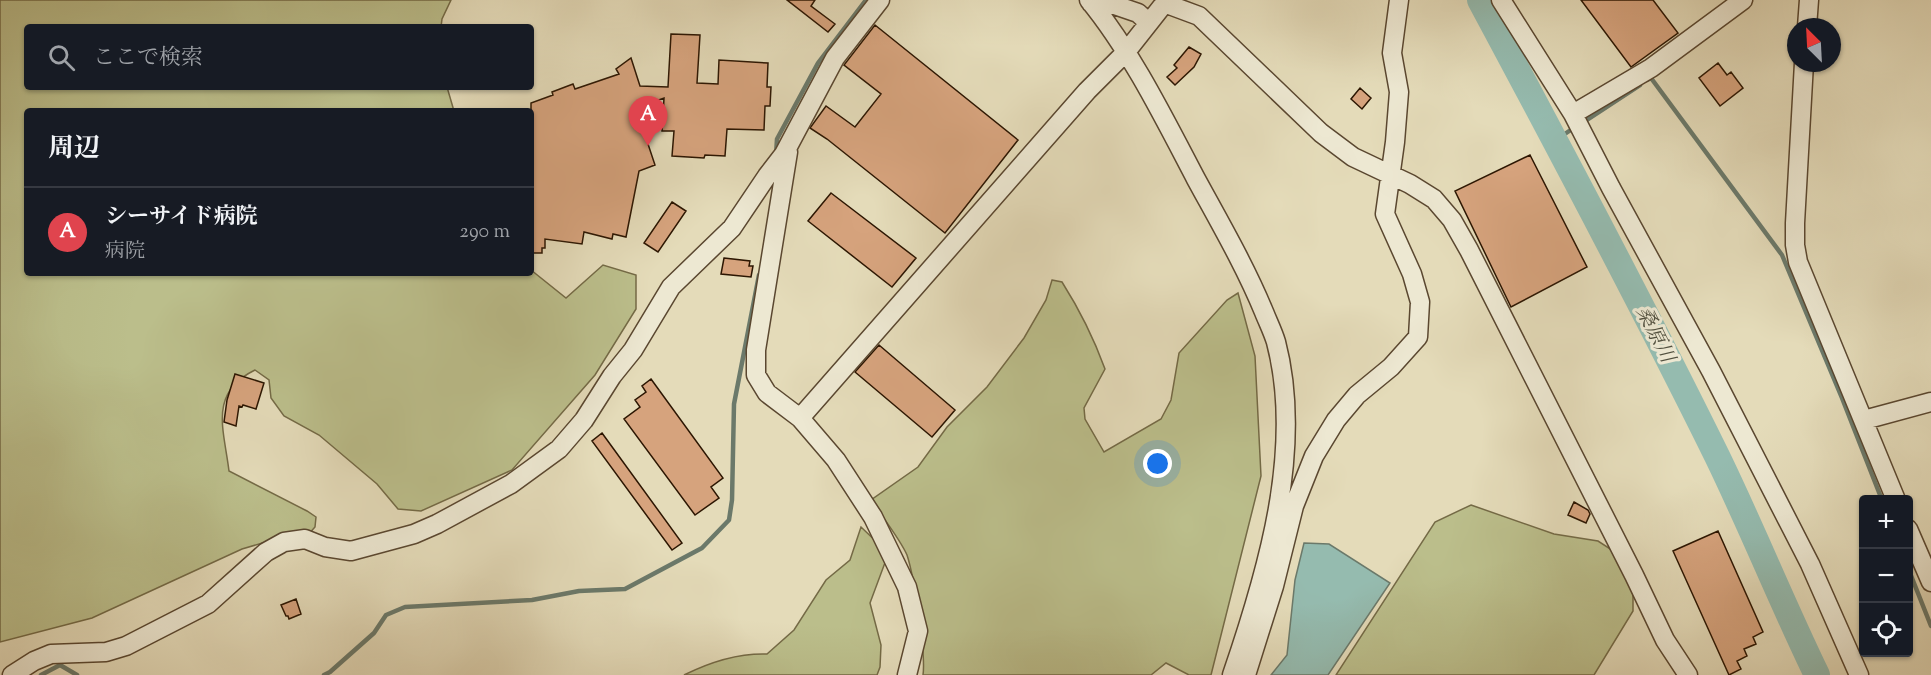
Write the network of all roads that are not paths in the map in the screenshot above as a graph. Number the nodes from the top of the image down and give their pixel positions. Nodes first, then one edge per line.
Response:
1 (880, 0) edge
2 (1399, 0) edge
3 (1501, 0) edge
4 (1743, 0) edge
5 (1809, 0) edge
6 (1090, 2) edge
7 (1166, 2) edge
8 (1808, 18) edge
9 (1149, 23) junction
10 (1126, 52) junction
11 (1804, 72) edge
12 (1573, 114) junction
13 (787, 149) junction
14 (1389, 175) junction
15 (1931, 402) edge
16 (800, 418) junction
17 (1864, 420) junction
18 (1894, 495) edge
19 (1913, 541) edge
20 (1931, 582) edge
21 (12, 675) edge
22 (907, 675) edge
23 (1232, 675) edge
24 (1246, 675) edge
25 (1688, 675) edge
26 (1859, 675) edge

1 - 13 street
2 - 14 street
3 - 12 street
4 - 12 street
5 - 8 street
6 - 9 street
6 - 10 street
7 - 9 street
7 - 14 street
9 - 10 street
10 - 16 street
10 - 23 street
11 - 17 street
12 - 26 street
13 - 16 street
13 - 21 street
14 - 24 street
14 - 25 street
15 - 17 street
16 - 22 street
17 - 18 street
19 - 20 street

